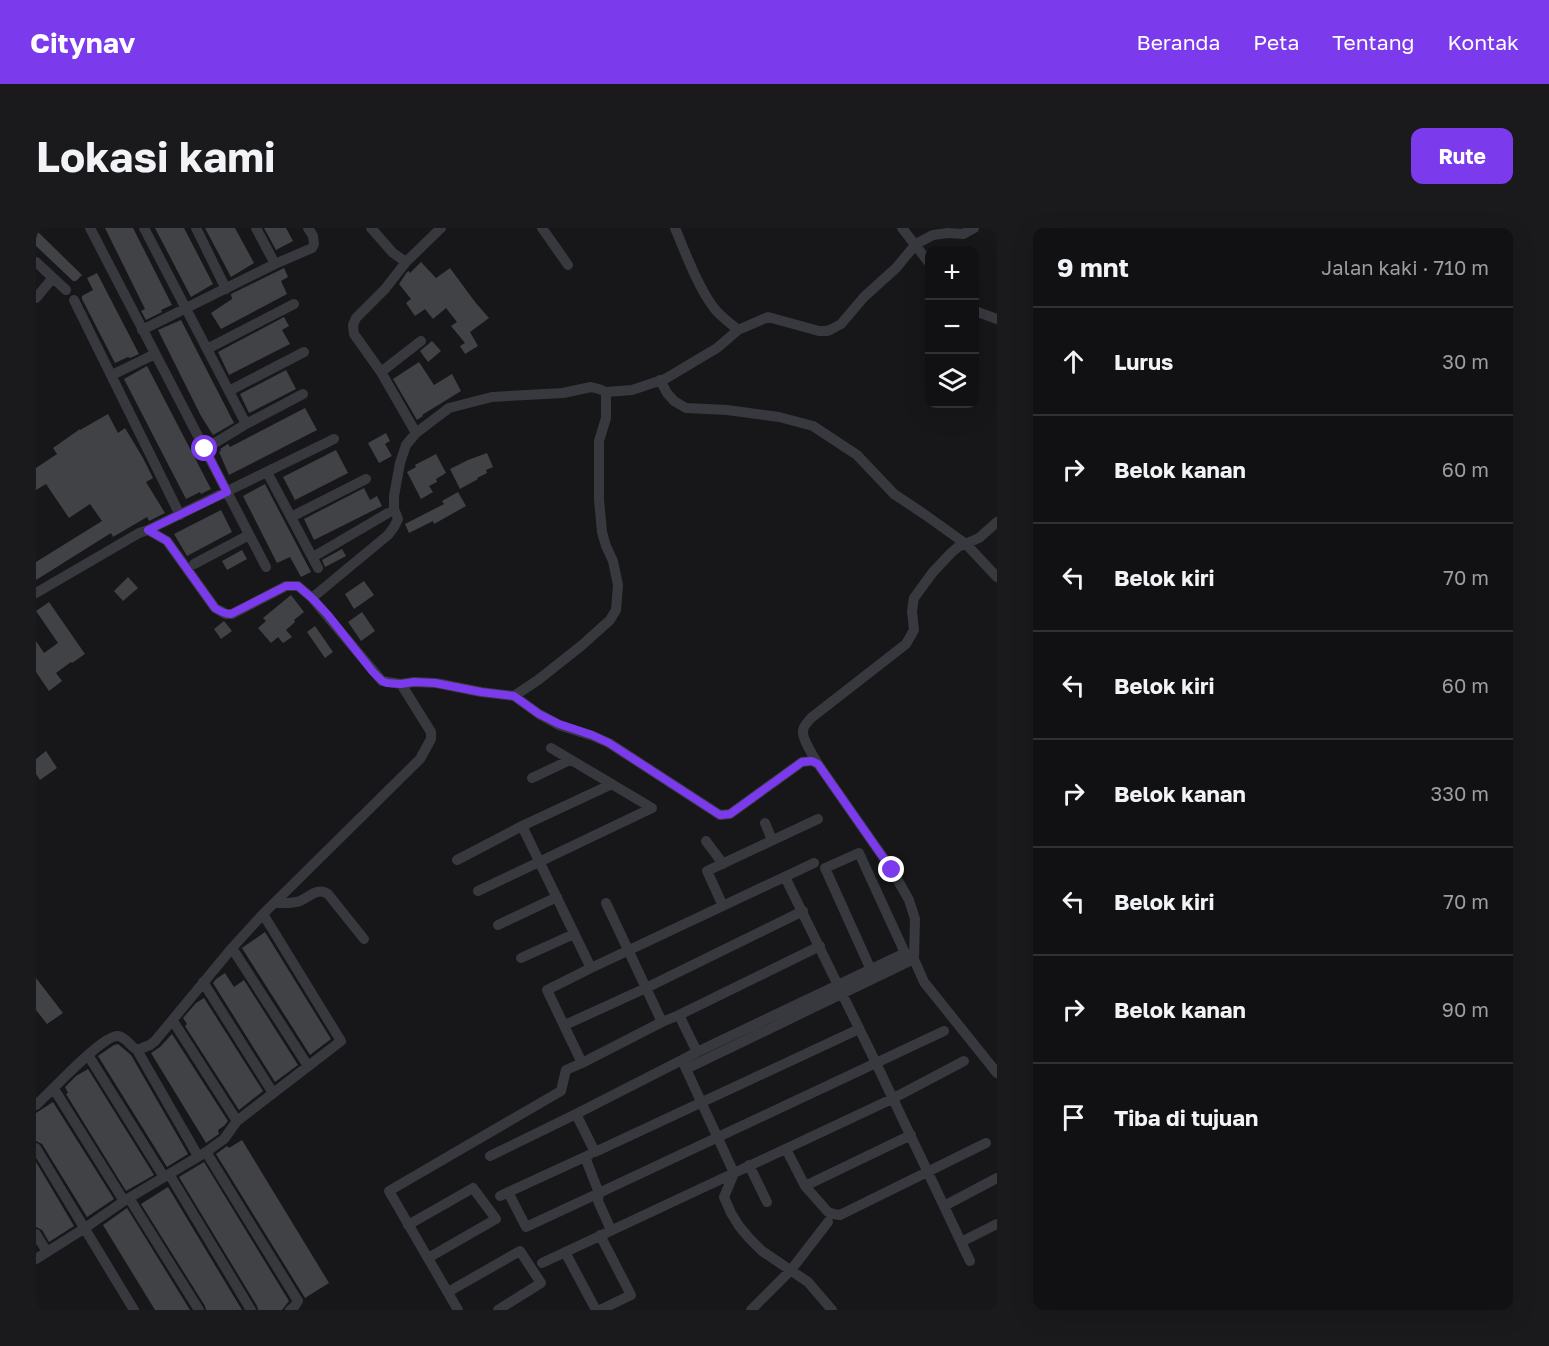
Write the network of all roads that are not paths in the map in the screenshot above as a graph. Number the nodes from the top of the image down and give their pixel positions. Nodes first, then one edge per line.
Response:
1 (90, 228) edge
2 (144, 228) edge
3 (196, 228) edge
4 (256, 228) edge
5 (308, 228) edge
6 (371, 228) edge
7 (441, 228) edge
8 (542, 228) edge
9 (675, 228) edge
10 (902, 228) edge
11 (974, 228) edge
12 (916, 244) junction
13 (925, 257) edge
14 (36, 262) edge
15 (406, 262) junction
16 (274, 264) junction
17 (568, 265) dead end
18 (51, 276) junction
19 (226, 289) junction
20 (66, 290) dead end
21 (36, 298) edge
22 (74, 300) dead end
23 (294, 304) dead end
24 (186, 309) junction
25 (979, 312) edge
26 (997, 319) edge
27 (142, 330) junction
28 (738, 330) junction
29 (421, 341) dead end
30 (207, 349) junction
31 (304, 352) dead end
32 (155, 354) junction
33 (381, 372) junction
34 (112, 375) junction
35 (660, 381) junction
36 (229, 391) junction
37 (606, 392) junction
38 (303, 394) dead end
39 (246, 424) junction
40 (416, 434) junction
41 (334, 439) dead end
42 (205, 449) junction
43 (267, 472) junction
44 (366, 479) dead end
45 (227, 492) junction
46 (388, 513) dead end
47 (180, 515) junction
48 (291, 517) junction
49 (997, 522) edge
50 (148, 530) junction
51 (249, 535) junction
52 (966, 544) junction
53 (313, 557) junction
54 (194, 564) dead end
55 (266, 567) dead end
56 (318, 568) dead end
57 (997, 577) edge
58 (36, 593) edge
59 (312, 598) junction
60 (401, 684) junction
61 (514, 696) junction
62 (551, 748) dead end
63 (570, 760) junction
64 (818, 764) junction
65 (532, 778) dead end
66 (612, 784) junction
67 (818, 819) dead end
68 (765, 823) dead end
69 (522, 826) junction
70 (772, 840) junction
71 (706, 841) dead end
72 (457, 860) dead end
73 (540, 862) junction
74 (814, 863) dead end
75 (723, 864) junction
76 (785, 877) junction
77 (478, 891) dead end
78 (556, 897) junction
79 (275, 903) junction
80 (606, 903) dead end
81 (723, 906) junction
82 (803, 911) junction
83 (263, 914) junction
84 (498, 925) dead end
85 (574, 934) junction
86 (364, 939) dead end
87 (820, 946) junction
88 (232, 948) junction
89 (628, 951) junction
90 (521, 958) dead end
91 (914, 959) junction
92 (591, 968) junction
93 (872, 970) junction
94 (203, 982) junction
95 (646, 988) junction
96 (840, 989) junction
97 (679, 1015) junction
98 (173, 1021) junction
99 (662, 1022) junction
100 (564, 1025) junction
101 (859, 1029) junction
102 (944, 1031) dead end
103 (136, 1050) junction
104 (698, 1052) junction
105 (88, 1054) junction
106 (964, 1061) dead end
107 (582, 1063) junction
108 (876, 1063) junction
109 (684, 1064) junction
110 (308, 1066) junction
111 (997, 1073) edge
112 (54, 1089) junction
113 (273, 1093) junction
114 (892, 1099) junction
115 (701, 1102) junction
116 (36, 1105) edge
117 (576, 1114) junction
118 (237, 1121) junction
119 (910, 1136) junction
120 (718, 1138) junction
121 (986, 1143) dead end
122 (36, 1148) edge
123 (786, 1149) junction
124 (202, 1154) junction
125 (590, 1154) junction
126 (490, 1156) dead end
127 (749, 1166) junction
128 (927, 1172) junction
129 (734, 1173) junction
130 (166, 1175) junction
131 (997, 1178) edge
132 (805, 1186) junction
133 (599, 1193) junction
134 (127, 1200) junction
135 (767, 1202) dead end
136 (944, 1206) junction
137 (828, 1222) dead end
138 (408, 1224) junction
139 (997, 1224) edge
140 (85, 1228) junction
141 (611, 1230) junction
142 (36, 1234) edge
143 (600, 1235) junction
144 (961, 1242) junction
145 (47, 1252) junction
146 (565, 1252) junction
147 (36, 1258) edge
148 (428, 1258) junction
149 (970, 1261) dead end
150 (542, 1263) dead end
151 (791, 1270) junction
152 (448, 1292) junction
153 (134, 1310) edge
154 (199, 1310) edge
155 (252, 1310) edge
156 (290, 1310) edge
157 (458, 1310) edge
158 (498, 1310) edge
159 (598, 1310) edge
160 (751, 1310) edge
161 (832, 1310) edge

1 - 27 street
2 - 24 street
3 - 19 street
4 - 16 street
5 - 16 street
6 - 15 street
7 - 15 street
8 - 17 street
9 - 28 street
10 - 12 street
11 - 12 street
12 - 13 street
12 - 28 street
14 - 18 street
15 - 33 street
16 - 19 street
18 - 20 street
18 - 21 street
19 - 24 street
22 - 34 street
23 - 30 street
24 - 27 street
24 - 30 street
25 - 26 street
27 - 32 street
28 - 35 street
29 - 33 street
30 - 36 street
31 - 36 street
32 - 34 street
32 - 42 street
33 - 40 street
34 - 47 street
35 - 37 street
35 - 52 street
36 - 39 street
37 - 40 street
37 - 61 street
38 - 39 street
39 - 42 street
40 - 59 street
41 - 43 street
42 - 45 street
43 - 45 street
43 - 48 street
44 - 48 street
45 - 47 street
45 - 51 street
46 - 53 street
47 - 50 street
48 - 53 street
49 - 52 street
50 - 58 street
50 - 59 street
51 - 54 street
51 - 55 street
52 - 57 street
52 - 64 street
53 - 56 street
59 - 60 street
60 - 61 street
60 - 79 street
61 - 64 street
62 - 63 street
63 - 65 street
63 - 66 street
64 - 91 street
66 - 69 street
66 - 73 street
67 - 70 street
68 - 70 street
69 - 72 street
69 - 73 street
70 - 75 street
71 - 75 street
73 - 77 street
73 - 78 street
74 - 76 street
75 - 81 street
76 - 81 street
76 - 82 street
78 - 84 street
78 - 85 street
79 - 83 street
79 - 86 street
80 - 89 street
81 - 89 street
82 - 87 street
82 - 95 street
83 - 88 street
83 - 110 street
85 - 90 street
85 - 92 street
87 - 96 street
87 - 97 street
88 - 94 street
88 - 110 street
89 - 92 street
89 - 95 street
91 - 96 street
91 - 111 street
92 - 100 street
93 - 93 street
93 - 96 street
94 - 98 street
94 - 113 street
95 - 99 street
95 - 100 street
96 - 101 street
96 - 104 street
96 - 109 street
97 - 99 street
97 - 104 street
98 - 103 street
98 - 118 street
99 - 107 street
100 - 107 street
101 - 108 street
101 - 115 street
102 - 108 street
103 - 105 street
103 - 124 street
104 - 109 street
105 - 112 street
105 - 130 street
106 - 114 street
107 - 138 street
108 - 114 street
108 - 120 street
109 - 115 street
109 - 117 street
110 - 113 street
112 - 116 street
112 - 134 street
113 - 118 street
114 - 119 street
114 - 123 street
115 - 120 street
115 - 125 street
117 - 125 street
117 - 126 street
118 - 124 street
119 - 128 street
119 - 132 street
120 - 129 street
120 - 133 street
121 - 128 street
122 - 140 street
123 - 127 street
123 - 132 street
124 - 130 street
124 - 156 street
125 - 133 street
125 - 133 street
127 - 129 street
127 - 135 street
128 - 132 street
128 - 136 street
129 - 141 street
129 - 151 street
130 - 134 street
130 - 155 street
131 - 136 street
133 - 141 street
134 - 140 street
134 - 154 street
136 - 144 street
137 - 151 street
138 - 148 street
138 - 148 street
139 - 144 street
140 - 145 street
140 - 153 street
141 - 143 street
142 - 145 street
143 - 146 street
143 - 159 street
144 - 149 street
145 - 147 street
146 - 150 street
146 - 159 street
148 - 152 street
151 - 160 street
151 - 161 street
152 - 157 street
152 - 158 street

